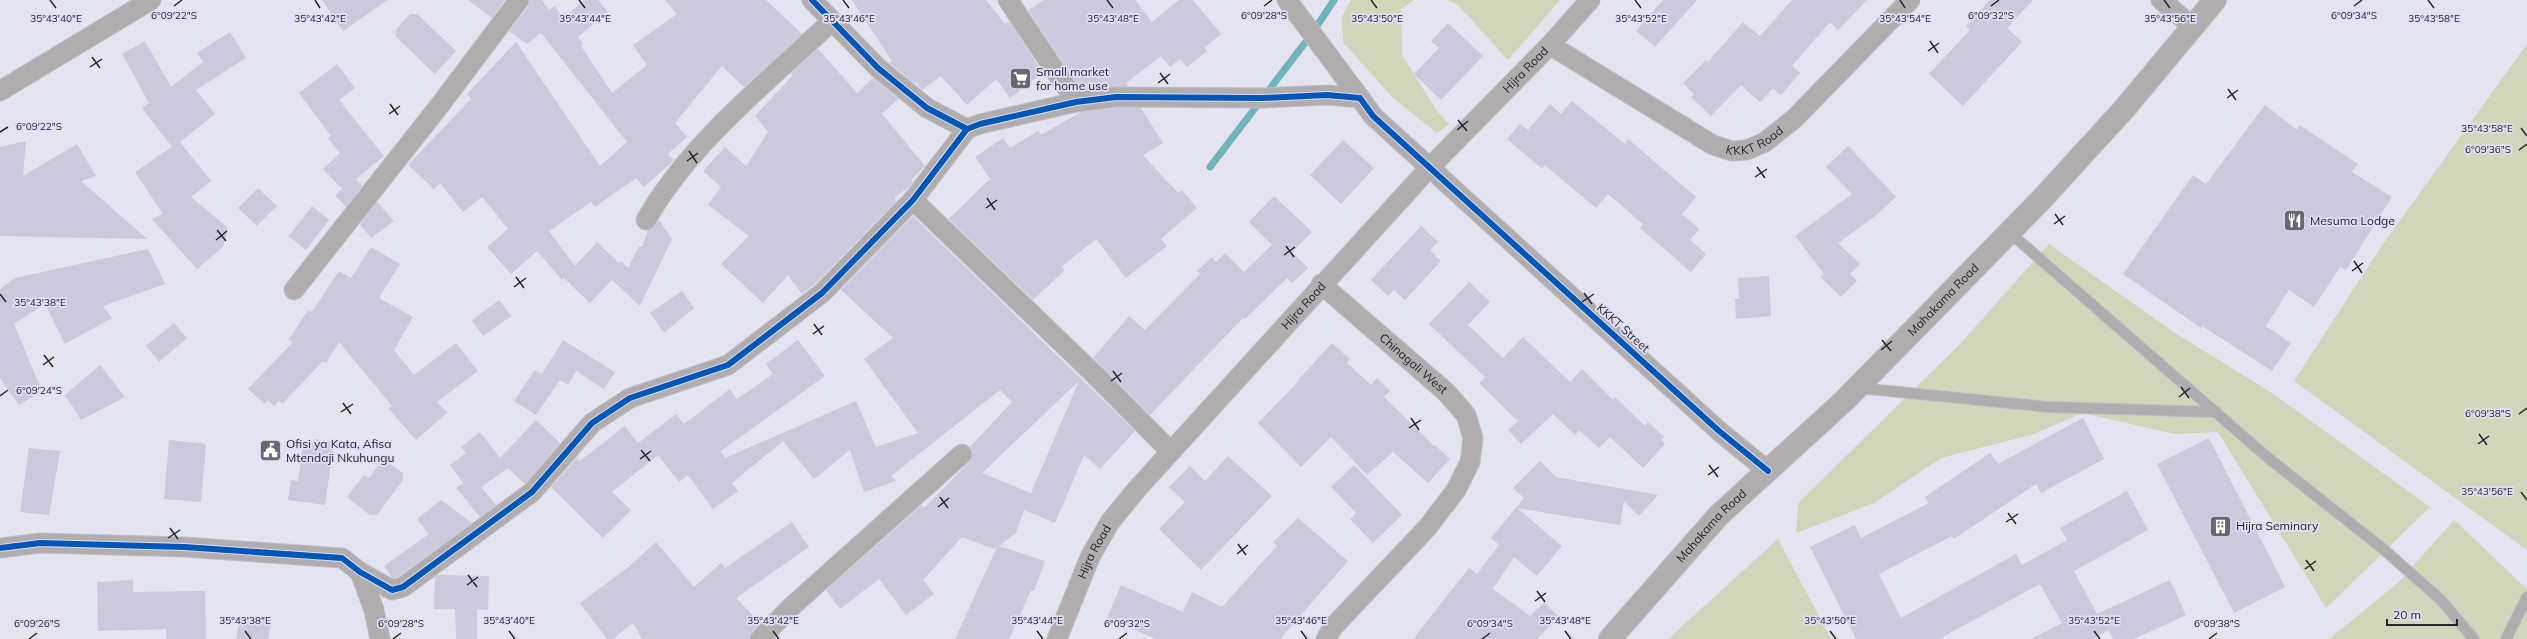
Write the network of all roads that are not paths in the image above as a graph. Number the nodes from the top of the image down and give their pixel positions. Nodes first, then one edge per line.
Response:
1 (151, 0) edge
2 (519, 0) edge
3 (812, 0) edge
4 (1008, 0) edge
5 (1287, 0) edge
6 (1304, 0) edge
7 (1590, 0) edge
8 (1910, 0) edge
9 (2161, 0) edge
10 (2215, 0) edge
11 (831, 22) junction
12 (2192, 26) junction
13 (1306, 28) junction
14 (1550, 45) junction
15 (0, 91) edge
16 (1360, 98) junction
17 (1076, 102) junction
18 (967, 129) junction
19 (1430, 167) junction
20 (913, 200) junction
21 (646, 220) dead end
22 (2009, 232) junction
23 (1322, 284) junction
24 (294, 290) dead end
25 (1857, 388) junction
26 (2216, 412) junction
27 (1170, 451) junction
28 (962, 454) dead end
29 (1768, 472) junction
30 (0, 548) edge
31 (360, 572) junction
32 (2527, 597) edge
33 (380, 639) edge
34 (760, 639) edge
35 (1057, 639) edge
36 (1326, 639) edge
37 (1610, 639) edge
38 (2474, 639) edge
39 (2506, 639) edge

1 - 15 street
2 - 24 street
3 - 11 street
4 - 17 street
5 - 13 street, KKKT Street
6 - 13 street
7 - 14 street, Hijra Road
8 - 14 street, KKKT Road
9 - 12 street
10 - 12 street, Mahakama Road
11 - 18 street
11 - 21 street
12 - 22 street, Mahakama Road
13 - 16 street, KKKT Street
14 - 19 street, Hijra Road
16 - 17 street
16 - 19 street, KKKT Street
17 - 18 street
18 - 20 street
19 - 23 street, Hijra Road
19 - 29 street, KKKT Street
20 - 27 street
20 - 31 street
22 - 25 street, Mahakama Road
22 - 26 lane
23 - 27 street, Hijra Road
23 - 36 street, Chinagali West
25 - 26 lane
25 - 29 street, Mahakama Road
26 - 38 lane
27 - 35 street, Hijra Road
28 - 34 street
29 - 37 street, Mahakama Road
30 - 31 street
31 - 33 street
32 - 39 lane

